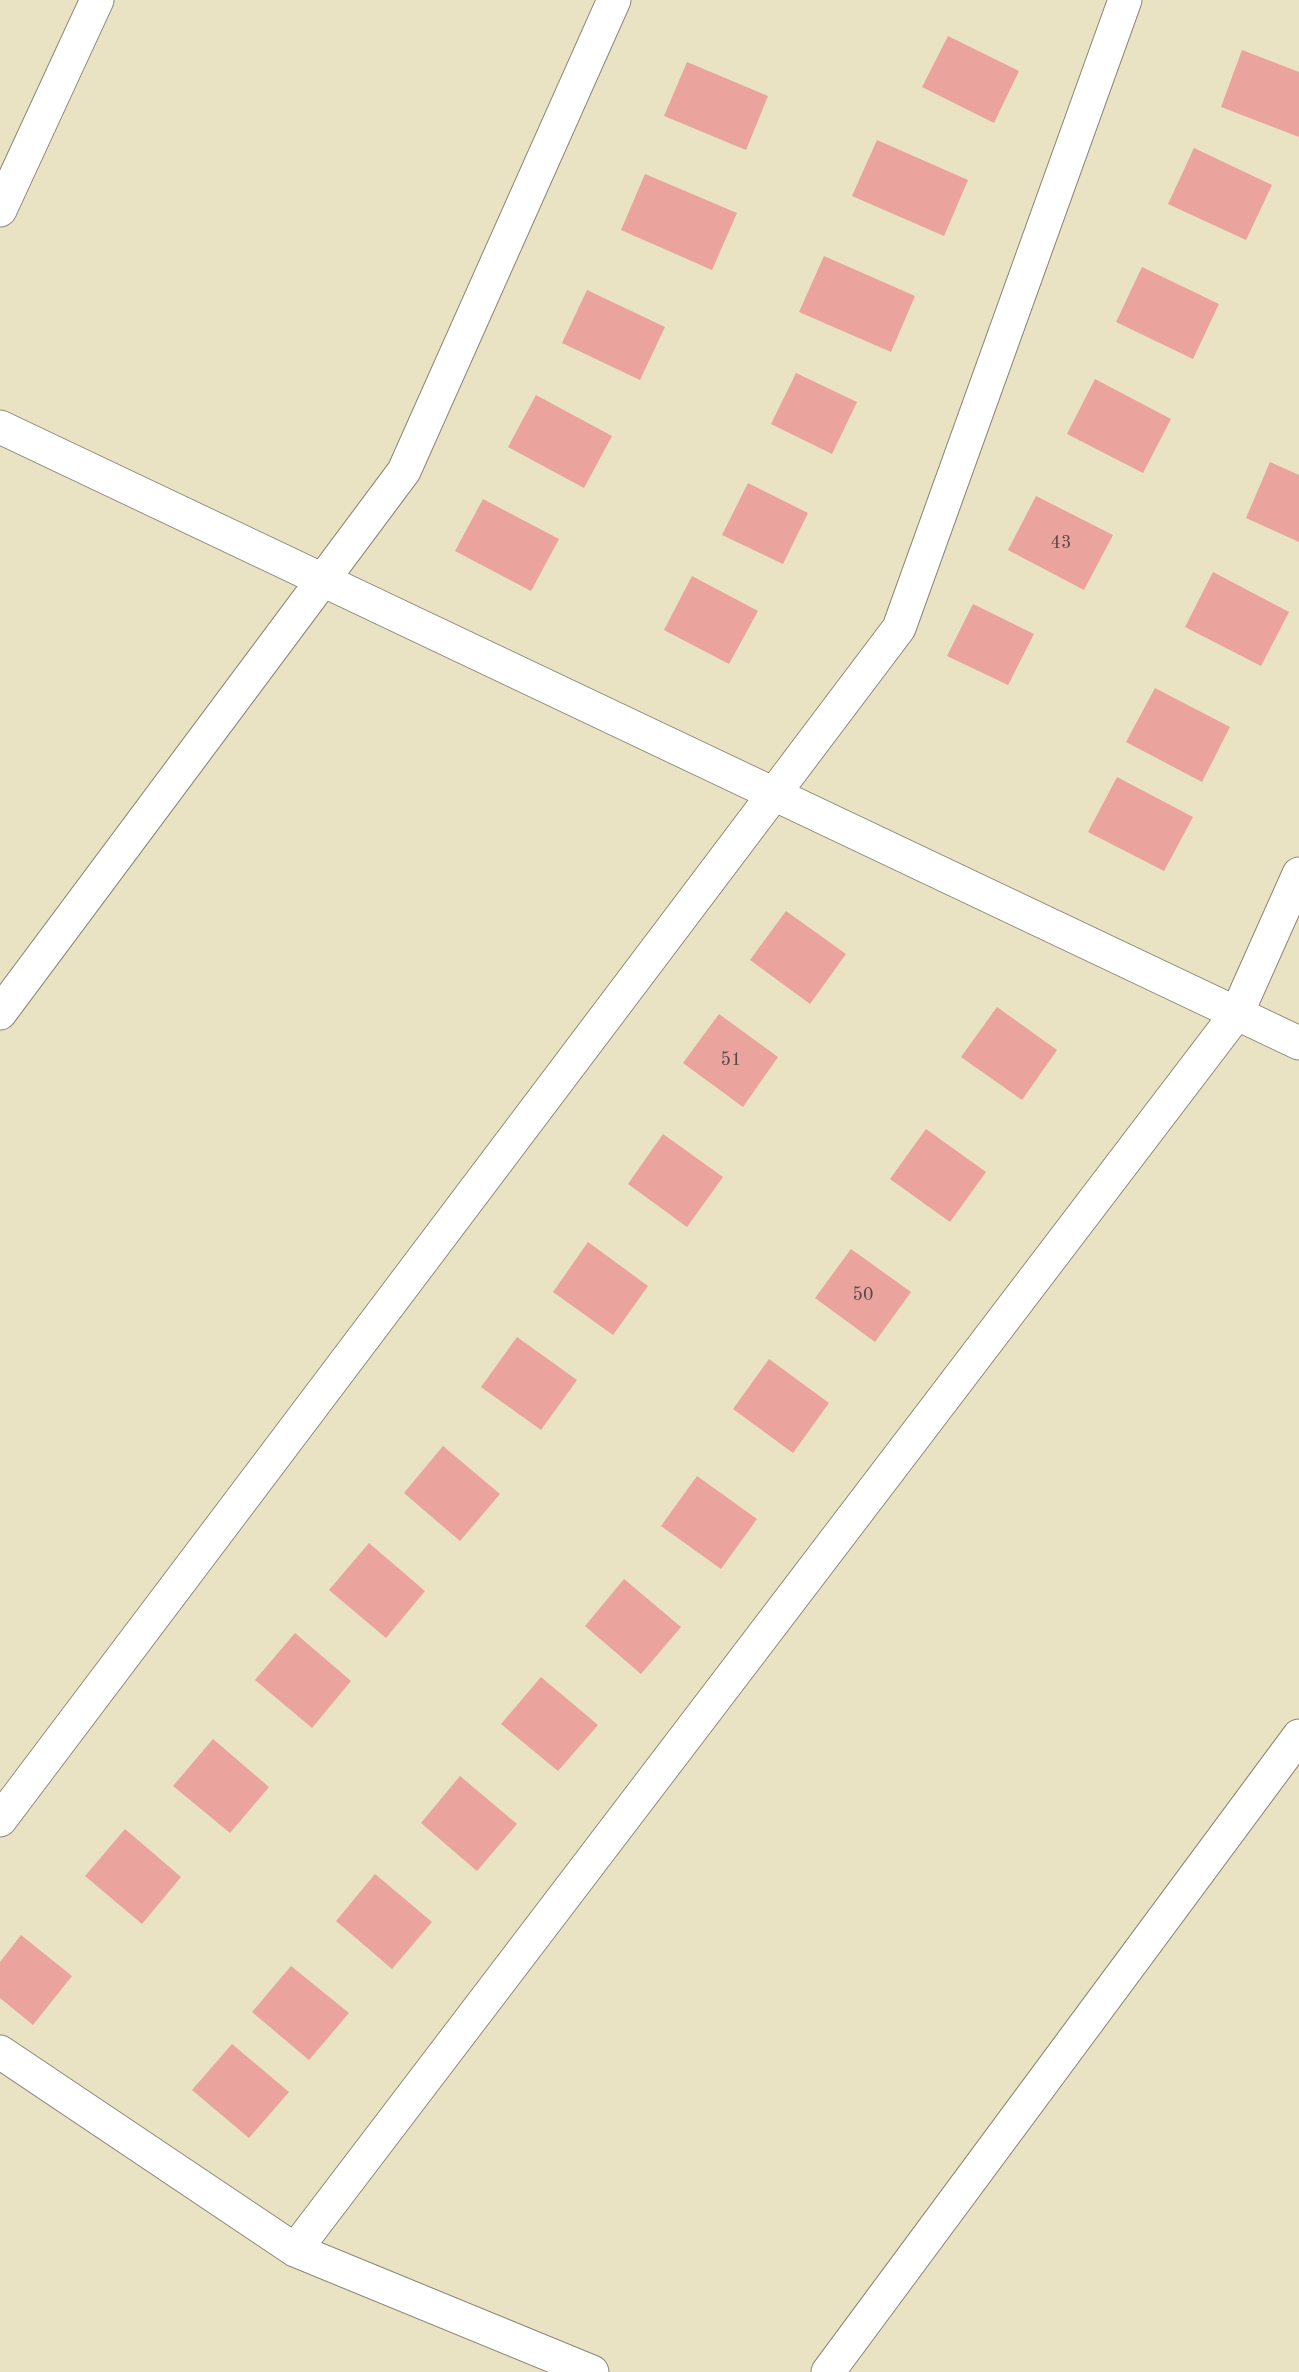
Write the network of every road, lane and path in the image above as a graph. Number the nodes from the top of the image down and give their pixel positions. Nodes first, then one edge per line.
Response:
1 (97, 0) edge
2 (614, 0) edge
3 (1125, 0) edge
4 (0, 210) edge
5 (0, 427) edge
6 (323, 580) junction
7 (774, 794) junction
8 (1299, 874) edge
9 (0, 1013) edge
10 (1237, 1013) junction
11 (1299, 1042) edge
12 (1299, 1736) edge
13 (0, 1820) edge
14 (0, 2052) edge
15 (295, 2250) junction
16 (592, 2372) edge
17 (828, 2372) edge

1 - 4 street
2 - 6 street
3 - 7 street
5 - 6 street
6 - 7 street
6 - 9 street
7 - 10 street
7 - 13 street
8 - 10 street
10 - 11 street
10 - 15 street
12 - 17 street
14 - 15 street
15 - 16 street

